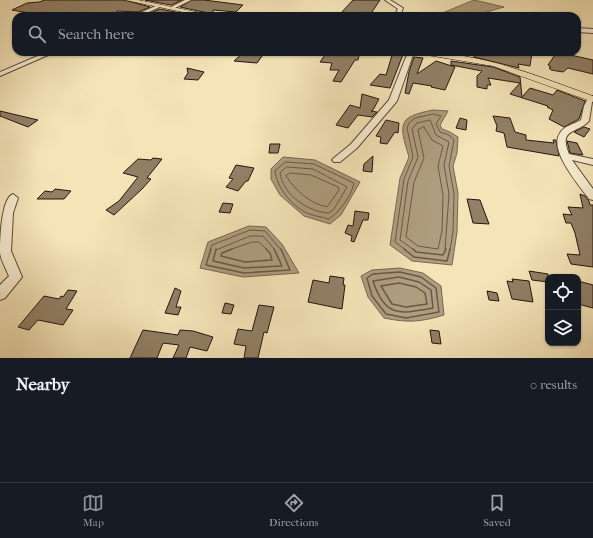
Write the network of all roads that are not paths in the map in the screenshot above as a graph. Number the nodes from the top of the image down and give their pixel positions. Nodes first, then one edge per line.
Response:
1 (128, 0) edge
2 (189, 0) edge
3 (388, 0) edge
4 (160, 6) junction
5 (171, 8) junction
6 (146, 12) edge
7 (192, 12) edge
8 (399, 12) edge
9 (581, 30) edge
10 (593, 31) edge
11 (43, 56) edge
12 (410, 56) edge
13 (449, 56) edge
14 (0, 66) edge
15 (15, 68) junction
16 (0, 74) edge
17 (592, 98) edge
18 (565, 156) junction
19 (337, 160) dead end
20 (593, 162) edge
21 (593, 196) edge
22 (0, 208) edge
23 (3, 250) edge
24 (0, 294) edge

1 - 4 main road
2 - 5 street
3 - 8 street
4 - 5 main road
4 - 6 street
5 - 7 main road
9 - 10 street
11 - 15 street
12 - 19 street
13 - 17 main road
14 - 15 street
15 - 16 street
17 - 18 street
18 - 20 street
18 - 21 street
22 - 23 street
23 - 24 street

